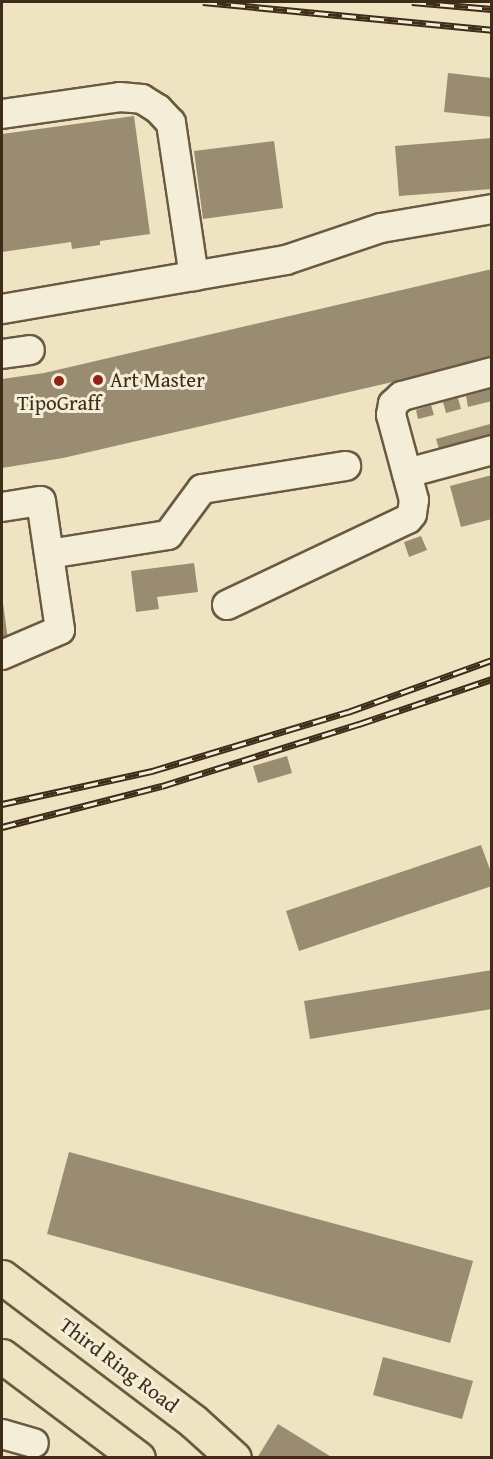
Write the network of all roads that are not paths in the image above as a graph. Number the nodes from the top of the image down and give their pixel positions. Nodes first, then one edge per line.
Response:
1 (2, 114) edge
2 (492, 209) edge
3 (194, 276) junction
4 (2, 309) edge
5 (30, 350) dead end
6 (2, 354) edge
7 (492, 372) edge
8 (492, 450) edge
9 (346, 466) dead end
10 (407, 473) junction
11 (2, 507) edge
12 (49, 554) junction
13 (227, 605) dead end
14 (2, 655) edge
15 (2, 1277) edge
16 (2, 1356) edge
17 (2, 1434) edge
18 (34, 1443) dead end
19 (138, 1458) edge
20 (234, 1458) edge

1 - 3 lane
2 - 3 lane
3 - 4 lane
5 - 6 lane
7 - 10 lane
8 - 10 lane
9 - 12 lane
10 - 13 lane
11 - 12 lane
12 - 14 lane
15 - 20 main road, Third Ring Road
16 - 19 main road
17 - 18 lane

